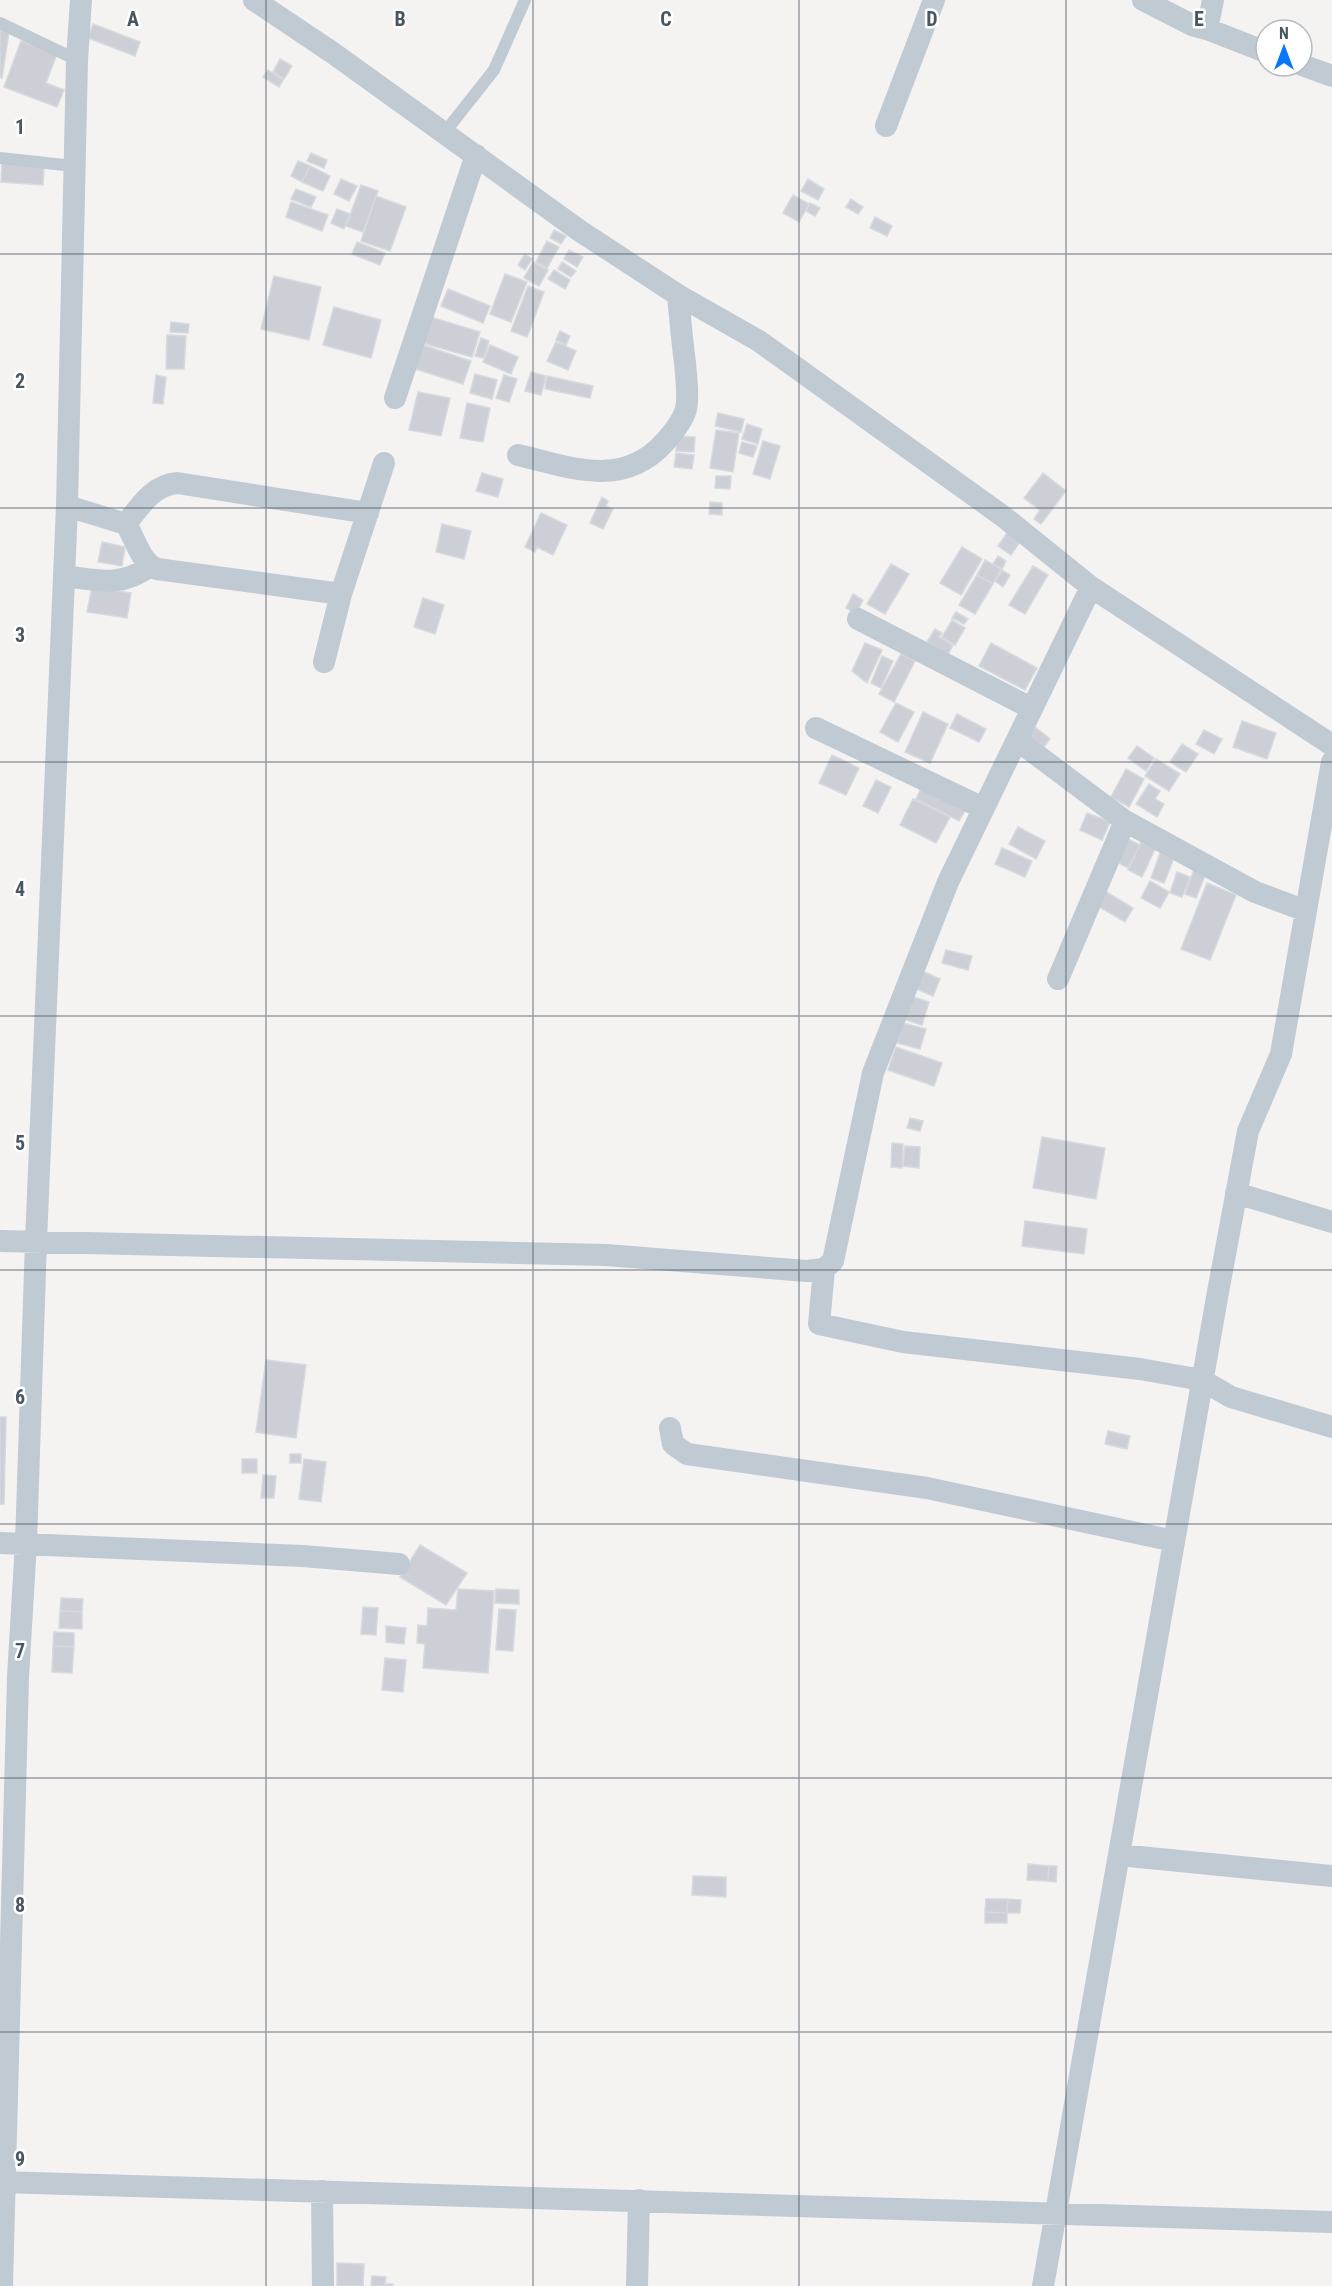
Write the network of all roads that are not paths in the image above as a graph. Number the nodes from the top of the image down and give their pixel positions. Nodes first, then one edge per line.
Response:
1 (81, 0) edge
2 (254, 0) edge
3 (525, 0) edge
4 (934, 0) edge
5 (1143, 0) edge
6 (1213, 0) edge
7 (0, 22) edge
8 (1206, 29) junction
9 (1254, 47) edge
10 (77, 60) junction
11 (1314, 69) edge
12 (1332, 76) edge
13 (886, 126) dead end
14 (445, 132) junction
15 (476, 155) junction
16 (0, 158) edge
17 (74, 166) junction
18 (678, 295) junction
19 (395, 398) dead end
20 (519, 455) dead end
21 (384, 463) dead end
22 (67, 506) junction
23 (368, 513) junction
24 (126, 524) junction
25 (150, 566) junction
26 (64, 576) junction
27 (1091, 587) junction
28 (341, 594) junction
29 (858, 619) dead end
30 (324, 662) dead end
31 (1031, 708) junction
32 (816, 728) dead end
33 (1017, 740) junction
34 (1332, 744) edge
35 (1332, 762) edge
36 (983, 807) junction
37 (1125, 821) junction
38 (1306, 911) junction
39 (1058, 979) dead end
40 (1236, 1193) junction
41 (1332, 1222) edge
42 (0, 1241) edge
43 (36, 1241) junction
44 (824, 1269) junction
45 (1202, 1380) junction
46 (1332, 1427) edge
47 (670, 1428) dead end
48 (1174, 1541) junction
49 (0, 1543) edge
50 (26, 1543) junction
51 (399, 1564) dead end
52 (1119, 1855) junction
53 (1332, 1876) edge
54 (3, 2182) edge
55 (322, 2191) junction
56 (639, 2200) junction
57 (1057, 2212) junction
58 (1332, 2222) edge
59 (2, 2286) edge
60 (323, 2286) edge
61 (637, 2286) edge
62 (1043, 2286) edge

1 - 10 street
2 - 14 street
3 - 14 lane
4 - 13 street
5 - 8 street
6 - 8 street
7 - 10 lane
8 - 9 street
10 - 17 street
11 - 12 street
14 - 15 street
15 - 18 street
15 - 19 street
16 - 17 lane
17 - 22 street
18 - 20 street
18 - 27 street
21 - 23 street
22 - 24 street
22 - 26 street
23 - 24 street
23 - 28 street
24 - 25 street
25 - 26 street
25 - 28 street
26 - 43 street
27 - 31 street
27 - 34 street
28 - 30 street
29 - 31 street
31 - 33 street
32 - 36 street
33 - 36 street
33 - 37 street
35 - 38 street
36 - 44 street
37 - 38 street
37 - 39 street
38 - 40 street
40 - 41 street
40 - 45 street
42 - 43 street
43 - 44 street
43 - 50 street
44 - 45 street
45 - 46 street
45 - 48 street
47 - 48 street
48 - 52 street
49 - 50 street
50 - 51 street
50 - 54 street
52 - 53 street
52 - 57 street
54 - 55 street
54 - 59 street
55 - 56 street
55 - 60 street
56 - 57 street
56 - 61 street
57 - 58 street
57 - 62 street

